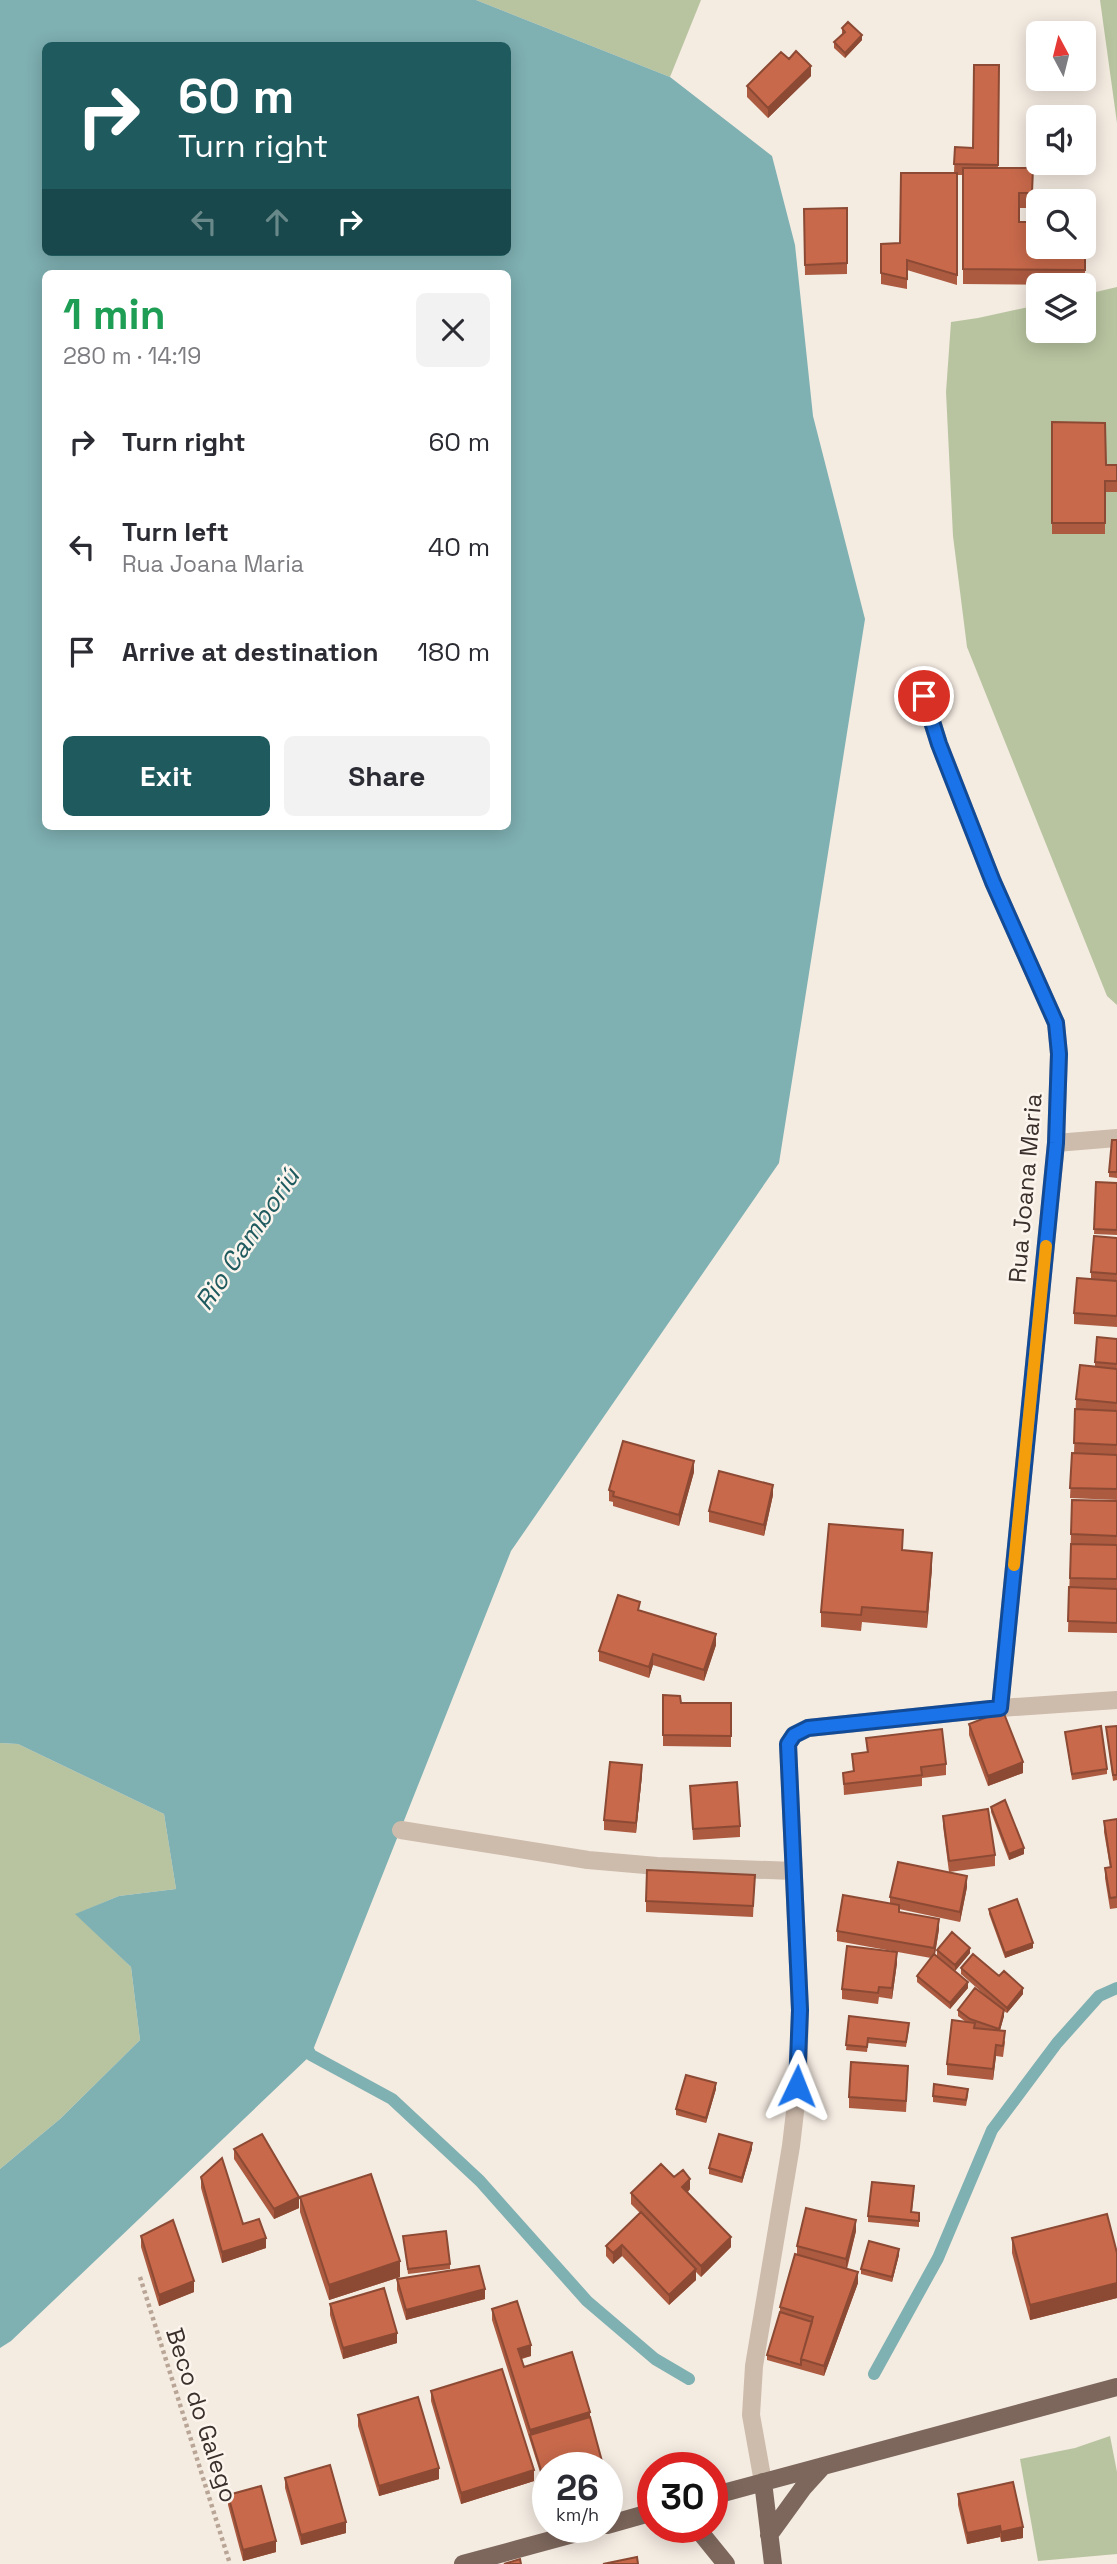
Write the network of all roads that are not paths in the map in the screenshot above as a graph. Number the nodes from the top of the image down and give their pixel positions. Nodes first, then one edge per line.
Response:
1 (924, 696) dead end
2 (1117, 1138) edge
3 (1056, 1143) junction
4 (1117, 1700) edge
5 (1000, 1708) junction
6 (401, 1830) dead end
7 (794, 1871) junction
8 (1117, 2387) edge
9 (823, 2466) junction
10 (763, 2482) junction
11 (728, 2492) edge
12 (769, 2535) junction
13 (540, 2543) edge
14 (709, 2543) edge
15 (463, 2564) edge
16 (726, 2564) edge
17 (773, 2564) edge

1 - 3 street, Rua Joana Maria
2 - 3 street
3 - 5 street, Rua Joana Maria
4 - 5 street
5 - 7 street
6 - 7 street
7 - 10 street
8 - 9 main road
9 - 10 main road
9 - 12 main road
10 - 11 main road
10 - 12 main road
12 - 17 main road
13 - 15 main road
14 - 16 main road

